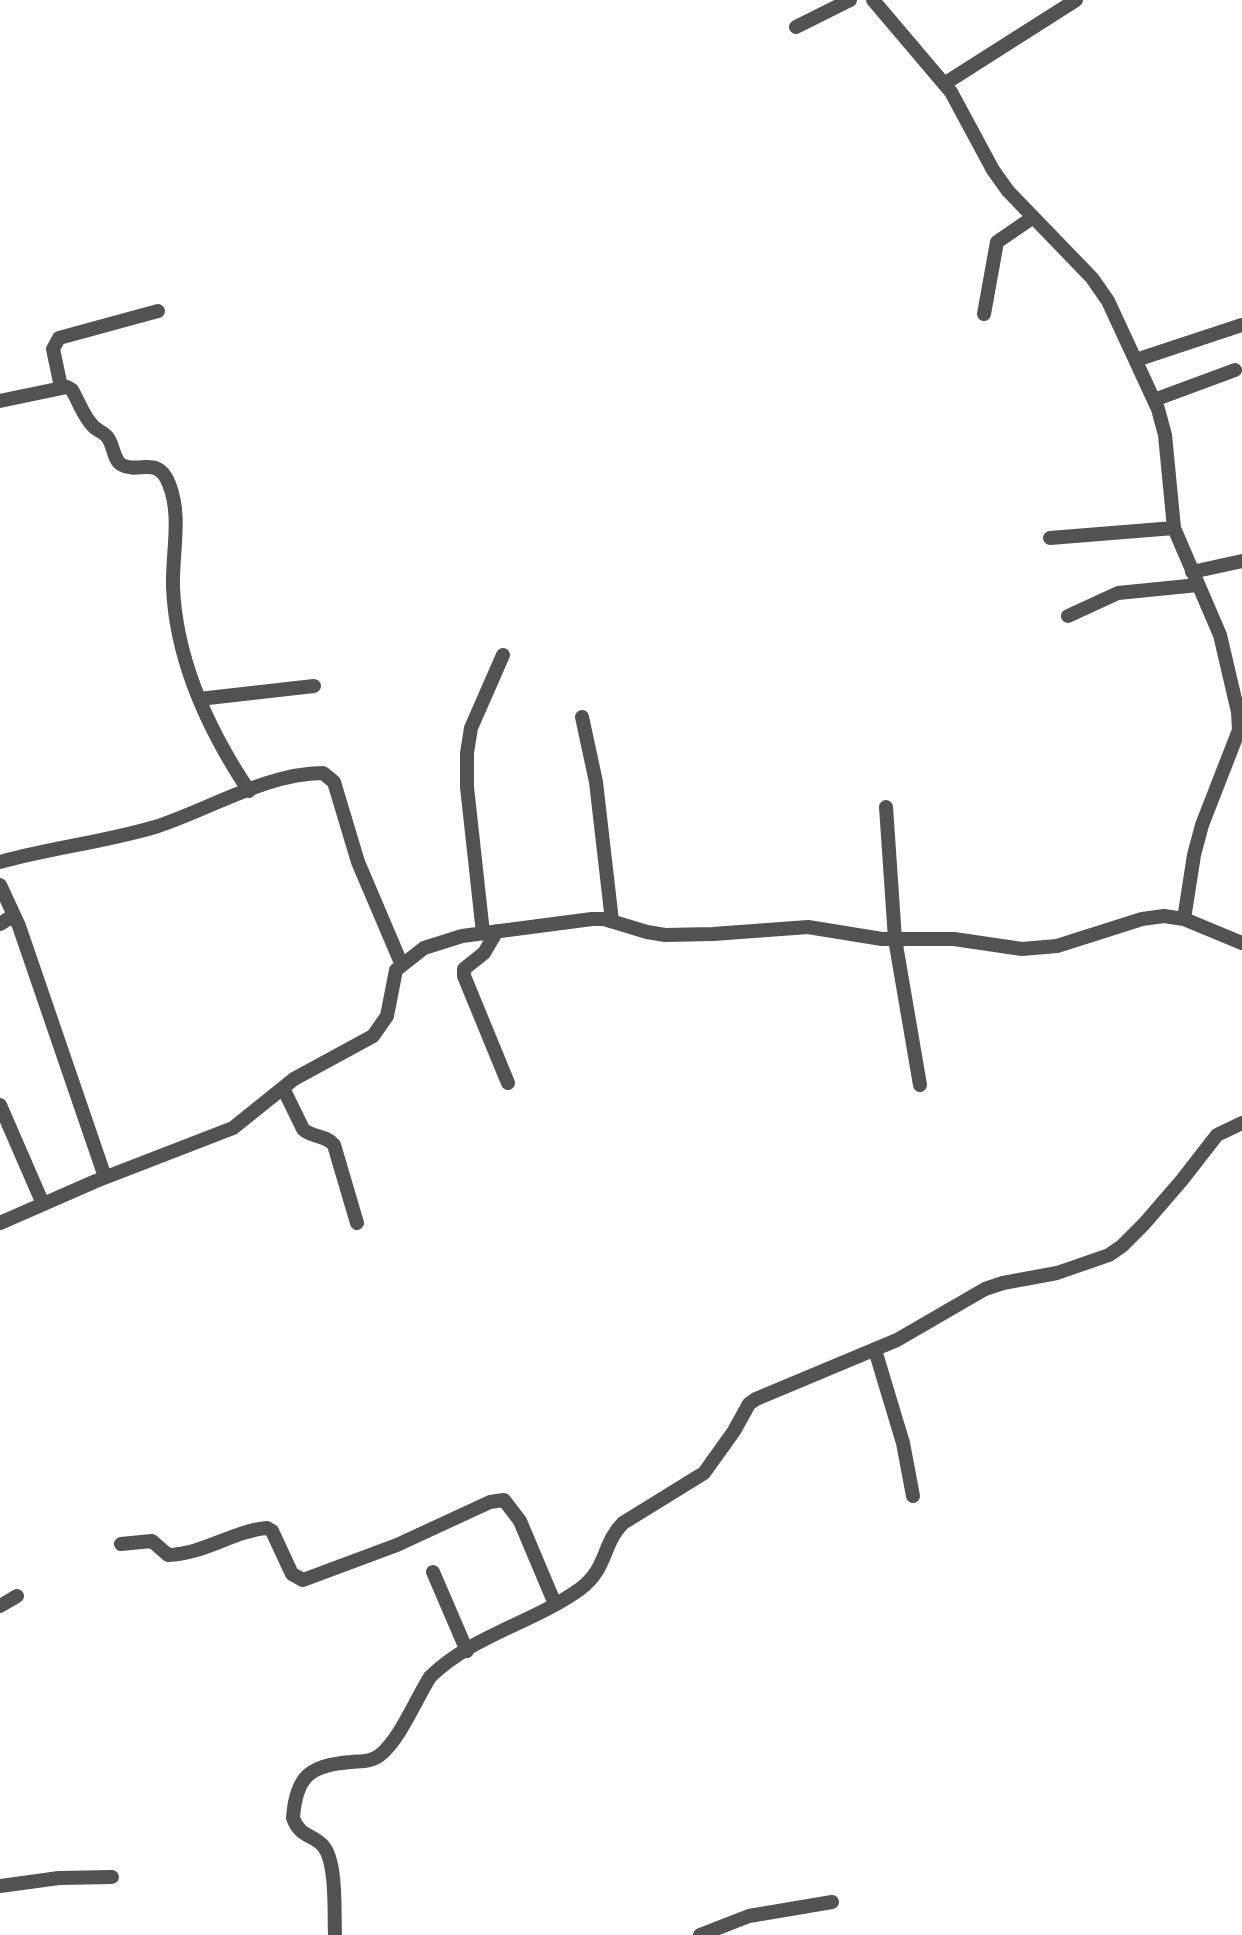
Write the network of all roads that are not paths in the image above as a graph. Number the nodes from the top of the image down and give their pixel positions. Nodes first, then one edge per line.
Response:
1 (850, 0) edge
2 (873, 0) edge
3 (1076, 0) edge
4 (796, 27) dead end
5 (944, 84) junction
6 (1032, 218) junction
7 (158, 311) dead end
8 (984, 314) dead end
9 (1242, 325) edge
10 (1136, 360) junction
11 (1235, 370) dead end
12 (61, 387) junction
13 (1154, 400) junction
14 (0, 401) edge
15 (1174, 528) junction
16 (1050, 538) dead end
17 (1242, 561) edge
18 (1195, 578) junction
19 (1068, 616) dead end
20 (503, 655) dead end
21 (314, 686) dead end
22 (199, 699) junction
23 (582, 717) dead end
24 (249, 791) junction
25 (886, 807) dead end
26 (0, 862) edge
27 (0, 885) edge
28 (14, 915) junction
29 (1184, 919) junction
30 (612, 921) junction
31 (0, 924) edge
32 (490, 932) junction
33 (895, 939) junction
34 (1240, 940) edge
35 (401, 963) junction
36 (508, 1083) dead end
37 (920, 1085) dead end
38 (283, 1088) junction
39 (0, 1105) edge
40 (1242, 1123) edge
41 (105, 1177) junction
42 (43, 1204) junction
43 (0, 1223) edge
44 (357, 1223) dead end
45 (875, 1350) junction
46 (913, 1496) dead end
47 (121, 1544) dead end
48 (433, 1572) dead end
49 (17, 1596) dead end
50 (555, 1604) junction
51 (0, 1606) edge
52 (467, 1651) junction
53 (112, 1877) dead end
54 (0, 1886) edge
55 (832, 1902) dead end
56 (335, 1935) edge
57 (700, 1935) edge

1 - 4 street
2 - 5 street
3 - 5 street
5 - 6 street
6 - 8 street
6 - 10 street
7 - 12 street
9 - 10 street
10 - 13 street
11 - 13 street
12 - 14 street
12 - 22 street
13 - 15 street
15 - 16 street
15 - 18 street
17 - 18 street
18 - 19 street
18 - 29 street
20 - 32 street
21 - 22 street
22 - 24 street
23 - 30 street
24 - 26 street
24 - 35 street
25 - 33 street
27 - 28 street
28 - 31 street
28 - 41 street
29 - 33 street
29 - 34 street
30 - 32 street
30 - 33 street
32 - 35 street
32 - 36 street
33 - 37 street
35 - 38 street
38 - 41 street
38 - 44 street
39 - 42 street
40 - 45 street
41 - 42 street
42 - 43 street
45 - 46 street
45 - 50 street
47 - 50 street
48 - 52 street
49 - 51 street
50 - 52 street
52 - 56 street
53 - 54 street
55 - 57 street

